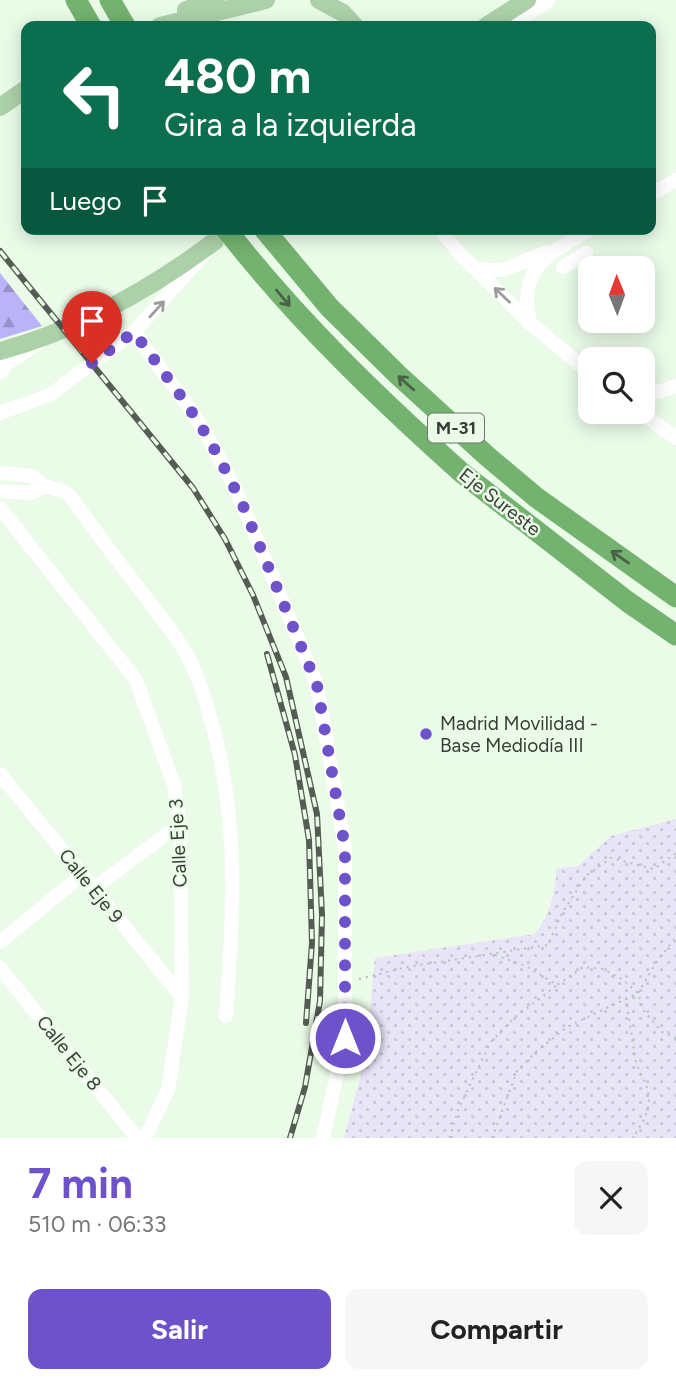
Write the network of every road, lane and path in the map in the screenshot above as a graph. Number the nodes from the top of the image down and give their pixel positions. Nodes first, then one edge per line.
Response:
1 (76, 0) edge
2 (110, 0) edge
3 (216, 0) edge
4 (266, 0) edge
5 (319, 0) edge
6 (527, 0) edge
7 (549, 0) edge
8 (87, 21) edge
9 (121, 21) edge
10 (161, 21) edge
11 (180, 21) edge
12 (350, 21) edge
13 (494, 21) edge
14 (518, 21) edge
15 (21, 92) edge
16 (0, 107) edge
17 (676, 180) edge
18 (656, 191) edge
19 (269, 235) edge
20 (445, 235) edge
21 (581, 235) edge
22 (227, 239) edge
23 (551, 252) junction
24 (586, 253) dead end
25 (473, 267) junction
26 (563, 267) dead end
27 (530, 323) junction
28 (134, 332) junction
29 (52, 333) junction
30 (0, 351) edge
31 (578, 363) edge
32 (0, 373) edge
33 (676, 386) edge
34 (655, 392) edge
35 (0, 413) edge
36 (655, 423) edge
37 (676, 438) edge
38 (0, 474) edge
39 (44, 486) junction
40 (0, 491) edge
41 (2, 512) edge
42 (676, 597) edge
43 (676, 635) edge
44 (0, 774) edge
45 (180, 824) junction
46 (676, 853) edge
47 (82, 875) junction
48 (93, 889) junction
49 (676, 937) edge
50 (0, 942) edge
51 (492, 954) junction
52 (0, 968) edge
53 (345, 983) junction
54 (557, 985) junction
55 (638, 993) junction
56 (182, 997) junction
57 (625, 997) junction
58 (226, 1016) dead end
59 (676, 1038) edge
60 (137, 1138) edge
61 (145, 1138) edge
62 (323, 1138) edge
63 (450, 1138) edge
64 (492, 1138) edge
65 (633, 1138) edge

1 - 8 highway
2 - 9 highway
3 - 10 main road
4 - 11 main road
5 - 12 main road
6 - 13 main road
7 - 14 street
15 - 16 main road
17 - 18 street
42 -> 19 highway, Eje Sureste / M-31
20 - 25 street
21 - 23 street
28 -> 22 street
22 - 29 main road
22 -> 43 highway, Eje Sureste / M-31
23 - 25 street
23 - 27 street
24 - 26 street
27 -> 25 street
27 - 31 street
28 - 35 street
28 - 53 street
29 - 30 main road
29 - 32 street
33 - 34 street
36 - 37 street
38 - 39 street
39 - 40 street
39 - 58 street
41 - 45 street, Calle Eje 3
44 - 47 street, Calle Eje 9
45 - 48 street
45 - 56 street, Calle Eje 3
46 - 51 path
47 - 48 street, Calle Eje 9
47 - 50 street
48 - 56 street, Calle Eje 9
49 - 55 path
51 - 53 path
51 - 54 path
52 - 60 street, Calle Eje 8
53 - 62 street
54 - 55 path
54 - 63 path
55 - 57 path
55 - 59 path
56 - 61 street, Calle Eje 3
57 - 64 path
57 - 65 path

